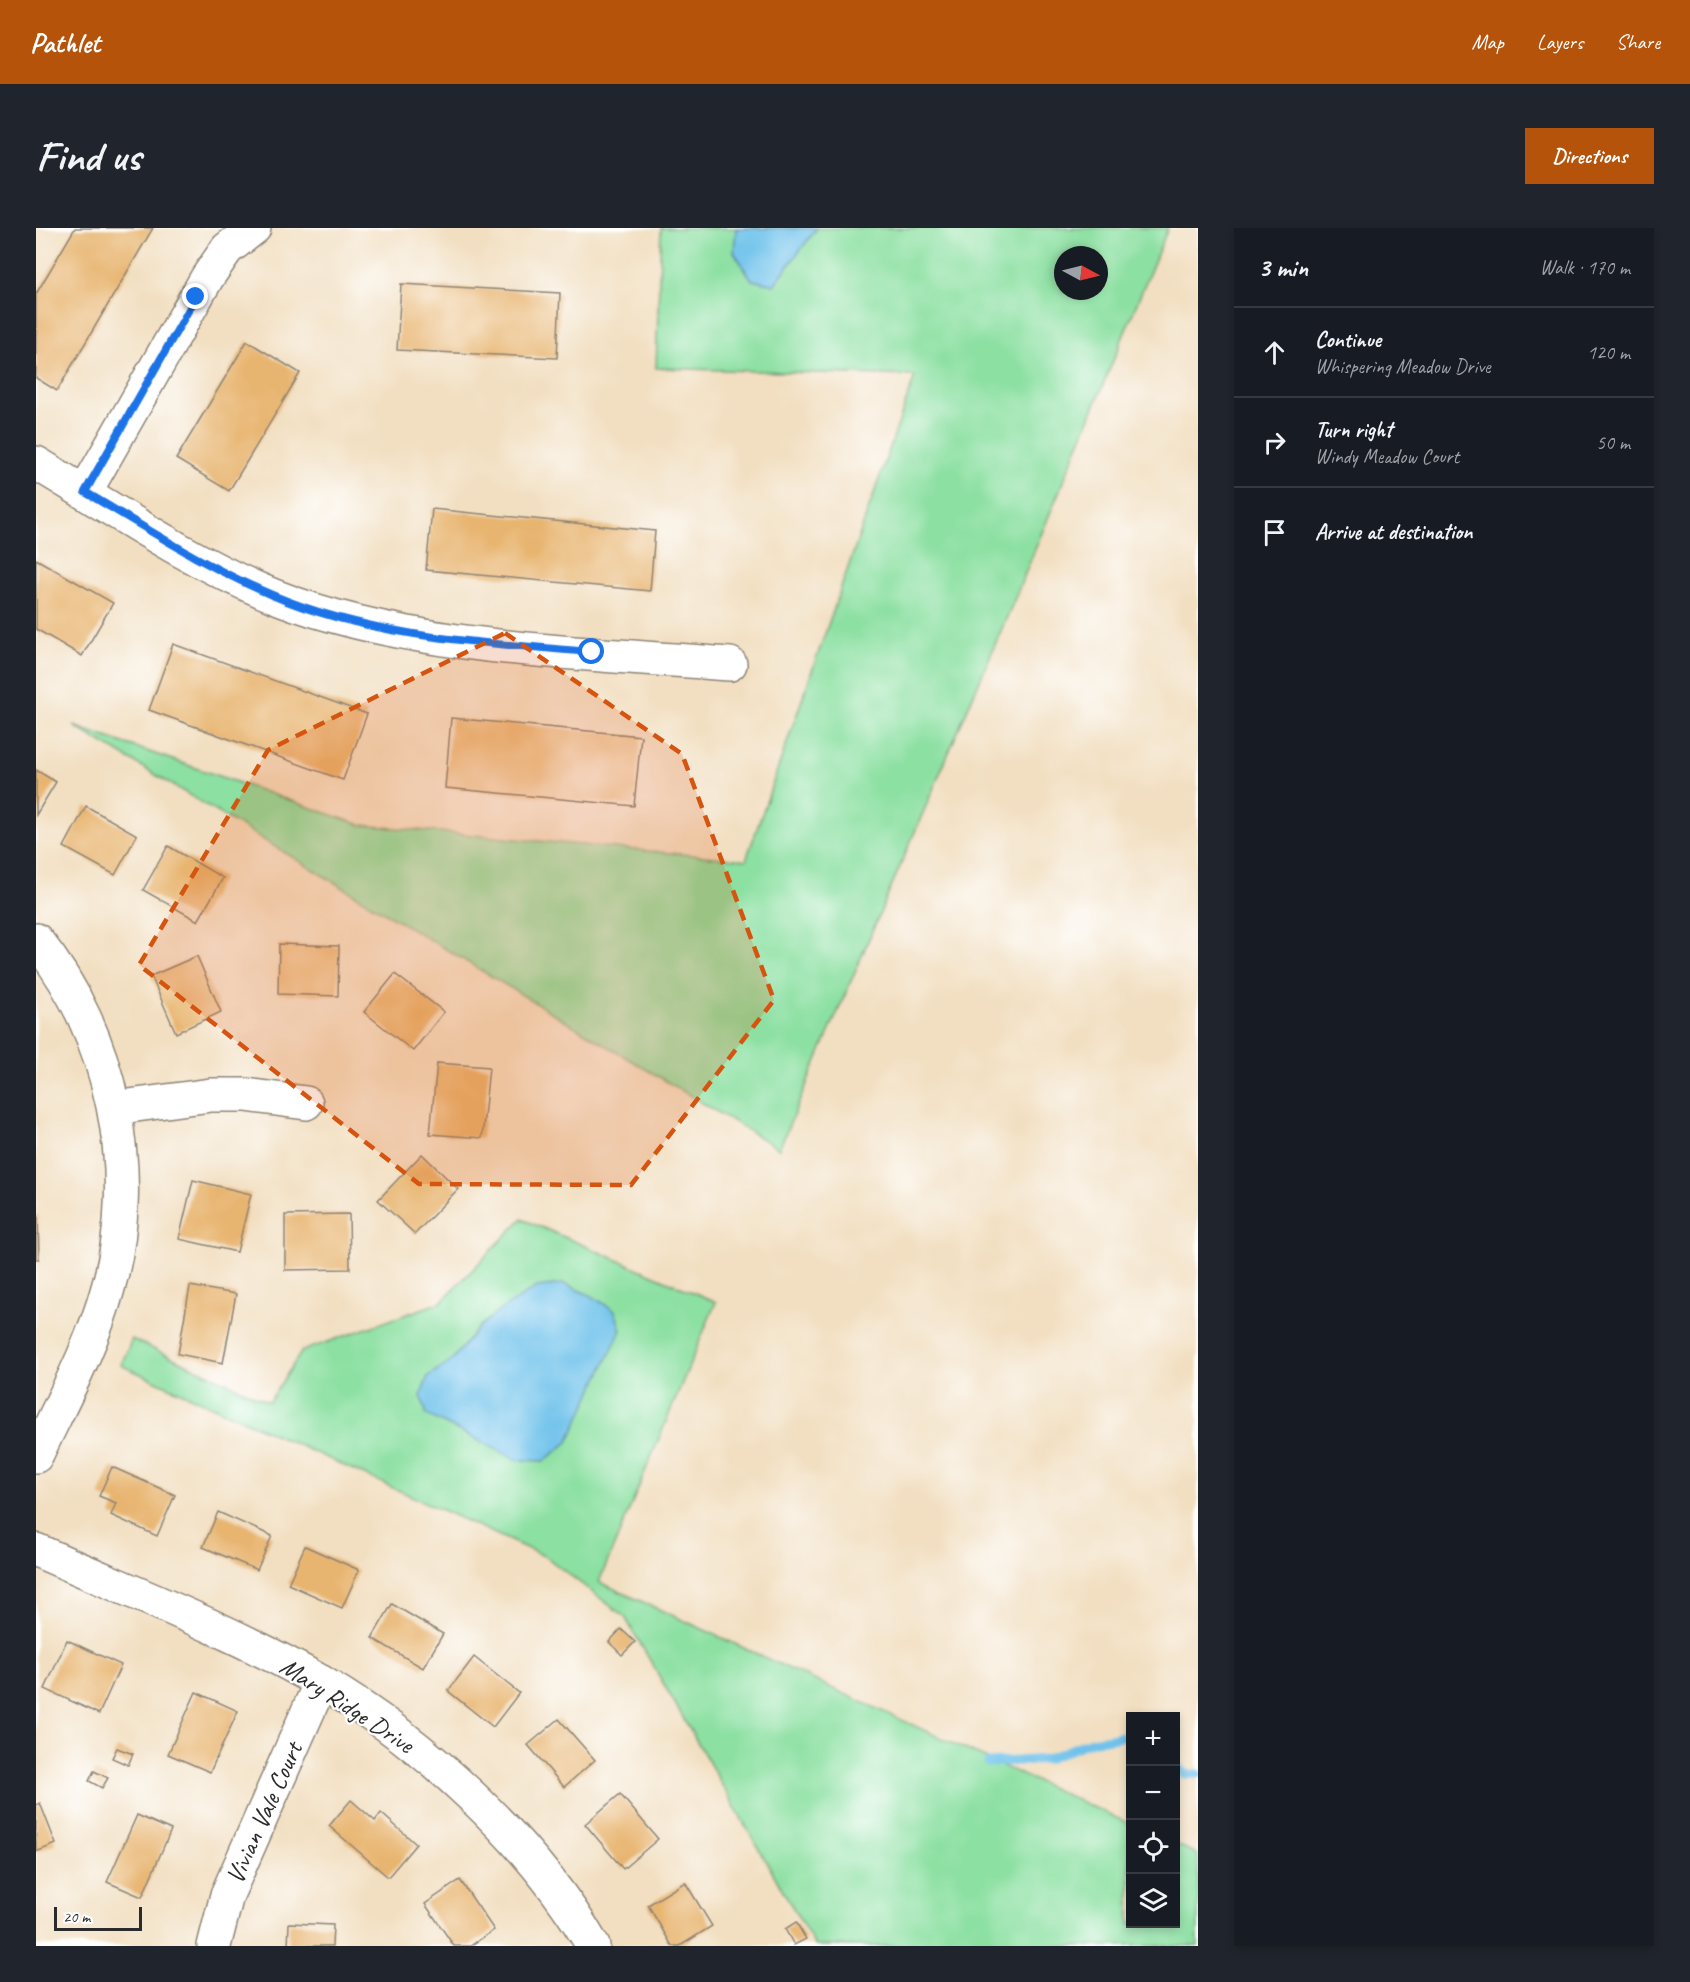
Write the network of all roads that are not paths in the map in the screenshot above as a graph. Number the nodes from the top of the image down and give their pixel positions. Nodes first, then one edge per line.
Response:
1 (254, 228) edge
2 (36, 464) edge
3 (85, 492) junction
4 (730, 664) dead end
5 (36, 939) edge
6 (306, 1103) dead end
7 (114, 1108) junction
8 (36, 1456) edge
9 (36, 1550) edge
10 (321, 1682) junction
11 (214, 1946) edge
12 (593, 1946) edge

1 - 3 street
2 - 3 street
3 - 4 street
5 - 7 street
6 - 7 street
7 - 8 street
9 - 10 street, Mary Ridge Drive
10 - 11 street, Vivian Vale Court
10 - 12 street, Mary Ridge Drive

